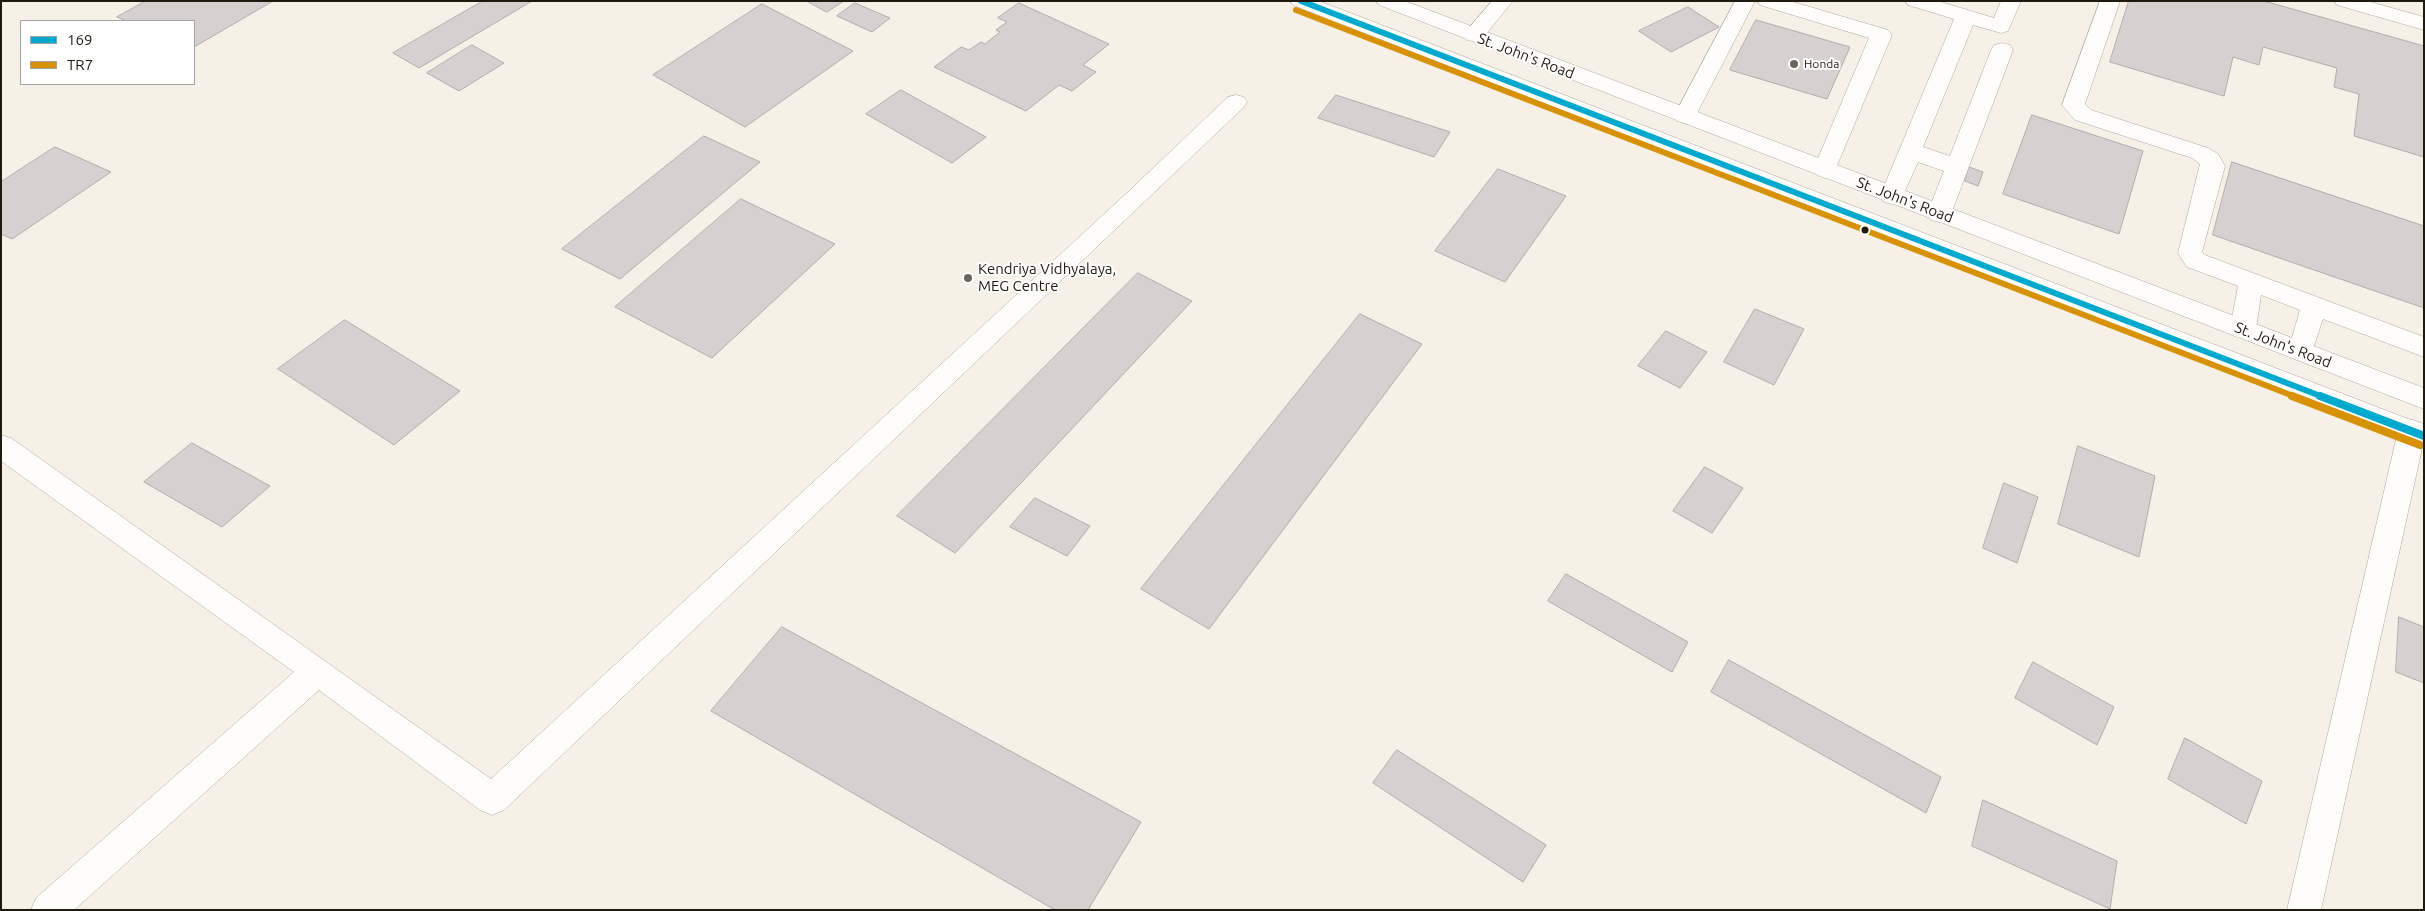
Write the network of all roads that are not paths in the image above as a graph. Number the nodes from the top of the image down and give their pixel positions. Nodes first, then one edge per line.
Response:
1 (1300, 1) edge
2 (1386, 1) edge
3 (1503, 1) edge
4 (1745, 1) edge
5 (1767, 1) edge
6 (1915, 1) edge
7 (2011, 1) edge
8 (2110, 1) edge
9 (2344, 1) edge
10 (1966, 16) junction
11 (2424, 24) edge
12 (1474, 35) junction
13 (2002, 50) dead end
14 (1236, 102) dead end
15 (1685, 116) junction
16 (1911, 151) junction
17 (1957, 167) junction
18 (1825, 170) junction
19 (1892, 196) junction
20 (1940, 214) junction
21 (2252, 283) junction
22 (2314, 306) junction
23 (2243, 329) junction
24 (2424, 347) edge
25 (2301, 351) junction
26 (2424, 399) edge
27 (2418, 434) edge
28 (1, 446) edge
29 (317, 672) junction
30 (48, 910) edge
31 (2304, 910) edge

1 - 27 main road, St. John's Road
2 - 12 main road, St. John's Road
3 - 12 main road
4 - 15 main road
5 - 18 main road
6 - 10 main road
7 - 10 main road
8 - 21 main road
9 - 11 main road
10 - 16 main road
12 - 15 main road, St. John's Road
13 - 17 main road
14 - 29 main road
15 - 18 main road, St. John's Road
16 - 17 main road
16 - 19 main road
17 - 20 main road
18 - 19 main road, St. John's Road
19 - 20 main road, St. John's Road
20 - 23 main road, St. John's Road
21 - 22 main road
21 - 23 main road
22 - 24 main road
22 - 25 main road
23 - 25 main road, St. John's Road
25 - 26 main road, St. John's Road
27 - 31 main road
28 - 29 main road
29 - 30 main road

